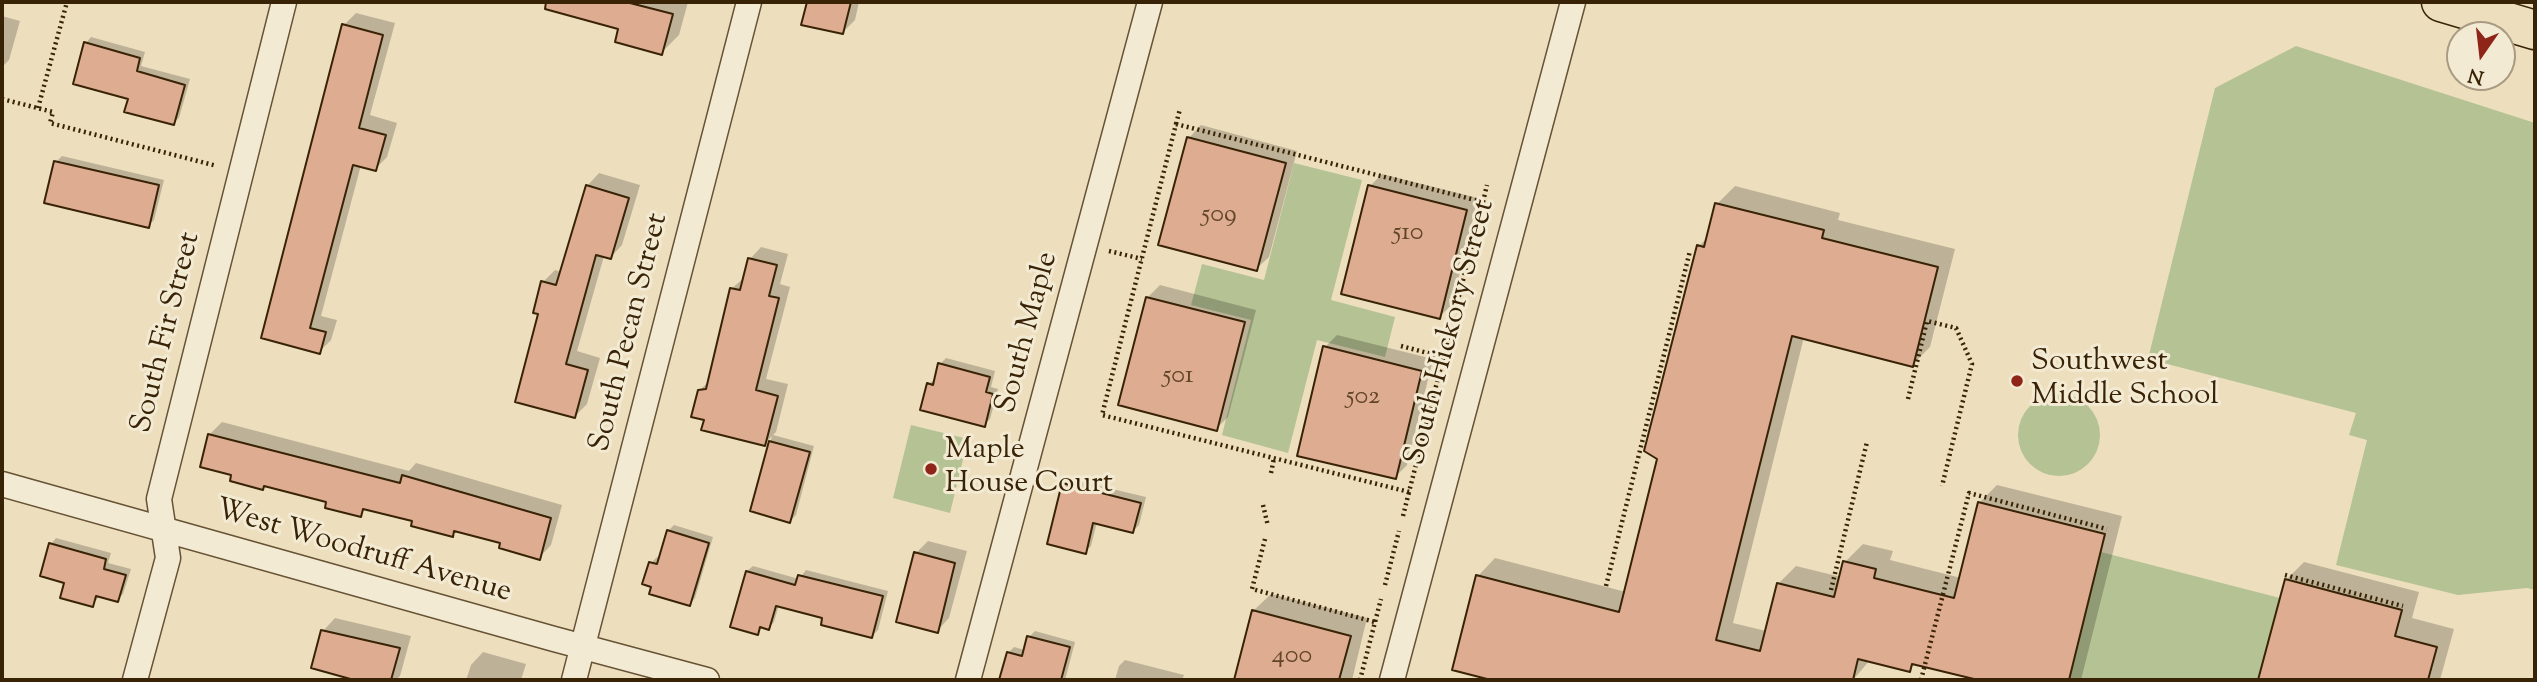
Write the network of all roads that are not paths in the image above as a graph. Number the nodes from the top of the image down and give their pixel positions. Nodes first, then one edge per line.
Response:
1 (284, 2) edge
2 (749, 2) edge
3 (1150, 2) edge
4 (1573, 2) edge
5 (2441, 2) edge
6 (2535, 30) edge
7 (2, 484) edge
8 (163, 529) junction
9 (583, 647) junction
10 (135, 680) edge
11 (574, 680) edge
12 (707, 680) edge
13 (968, 680) edge
14 (1392, 680) edge

1 - 8 street, South Fir Street
2 - 9 street, South Pecan Street
3 - 13 street, South Maple
4 - 14 street, South Hickory Street
5 - 6 main road
7 - 8 street, West Woodruff Avenue
8 - 9 street, West Woodruff Avenue
8 - 10 street, South Fir Street
9 - 11 street, South Pecan Street
9 - 12 street, West Woodruff Avenue

